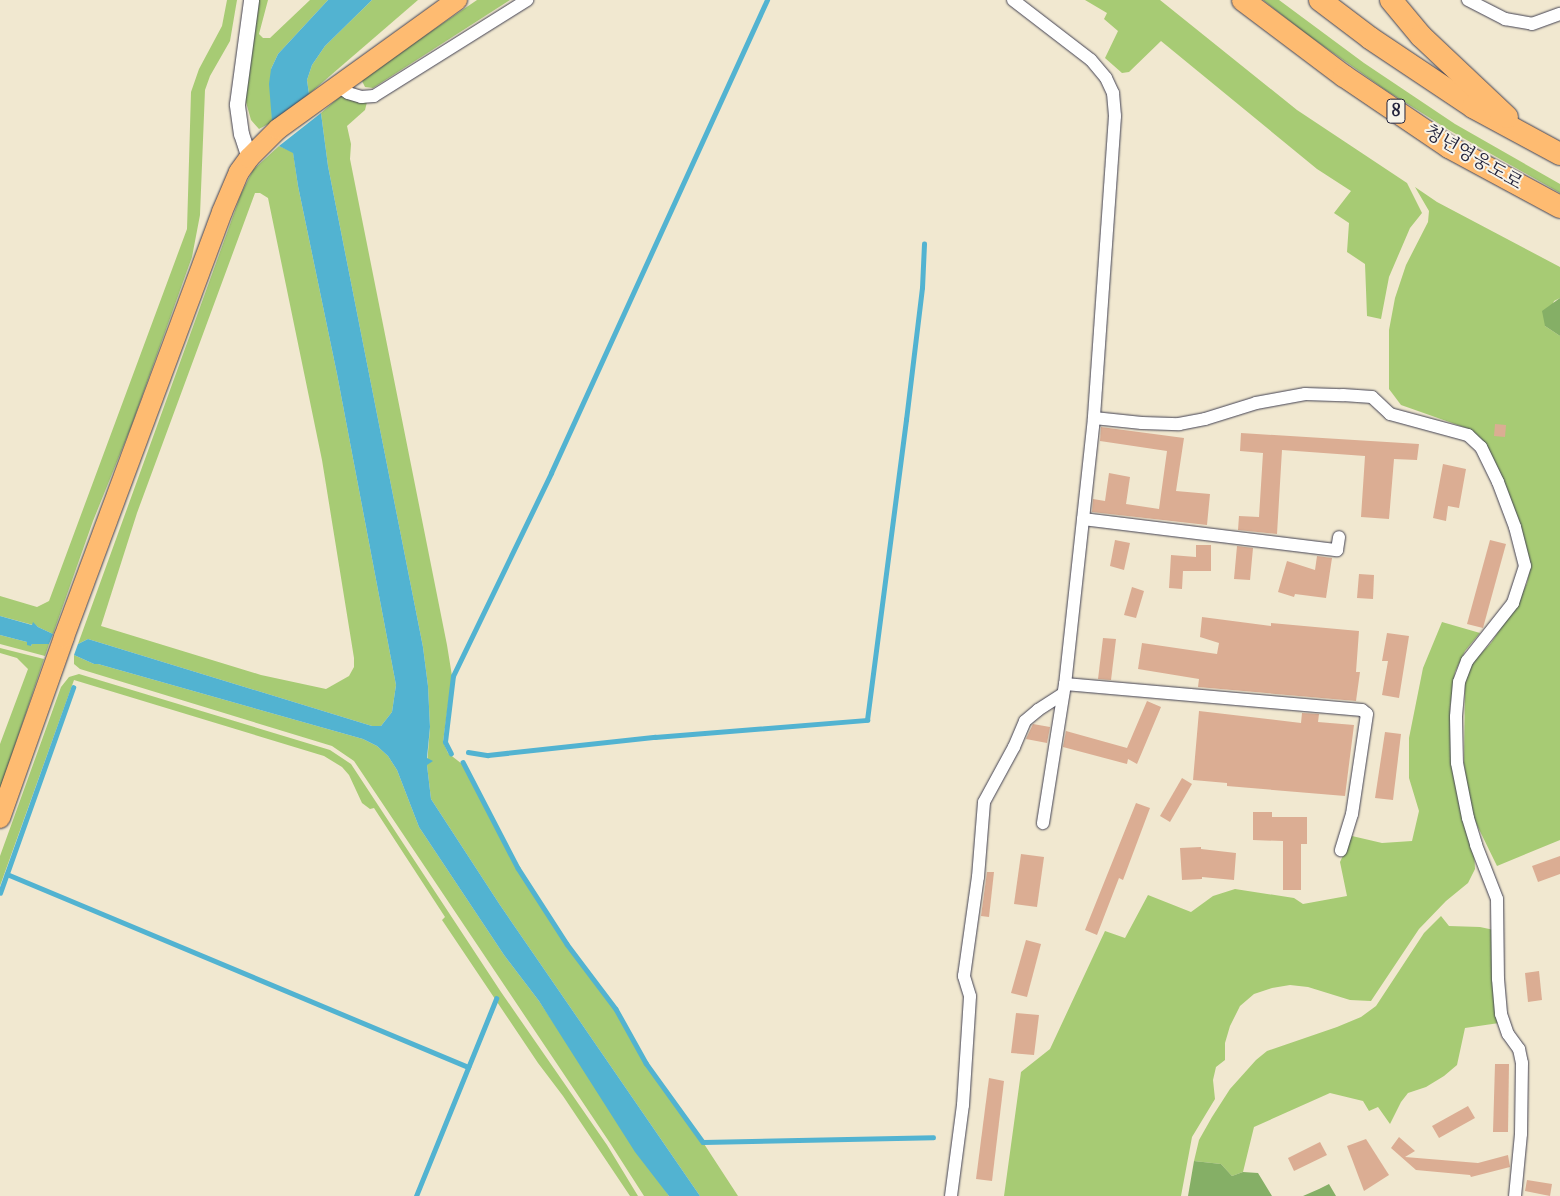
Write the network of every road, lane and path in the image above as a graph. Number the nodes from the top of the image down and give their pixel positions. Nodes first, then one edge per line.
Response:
1 (251, 0) edge
2 (457, 0) edge
3 (527, 0) edge
4 (1013, 0) edge
5 (1243, 0) edge
6 (1320, 0) edge
7 (1391, 0) edge
8 (1468, 0) edge
9 (1560, 14) edge
10 (338, 86) junction
11 (1529, 138) junction
12 (1560, 154) edge
13 (249, 158) junction
14 (1560, 207) edge
15 (1094, 418) junction
16 (1083, 519) junction
17 (1339, 537) dead end
18 (1064, 689) junction
19 (0, 818) edge
20 (1043, 823) dead end
21 (1341, 850) dead end
22 (951, 1196) edge
23 (1515, 1196) edge

1 - 13 street
2 - 10 main road
3 - 10 street
4 - 15 street
5 - 14 highway, 청년영웅도로 / 8
6 - 11 highway, 8
7 - 11 highway
8 - 9 street
10 - 13 main road
11 - 12 highway, 8
13 - 19 main road
15 - 16 street
15 - 23 street
16 - 17 street
16 - 18 street
18 - 20 street
18 - 21 street
18 - 22 street

